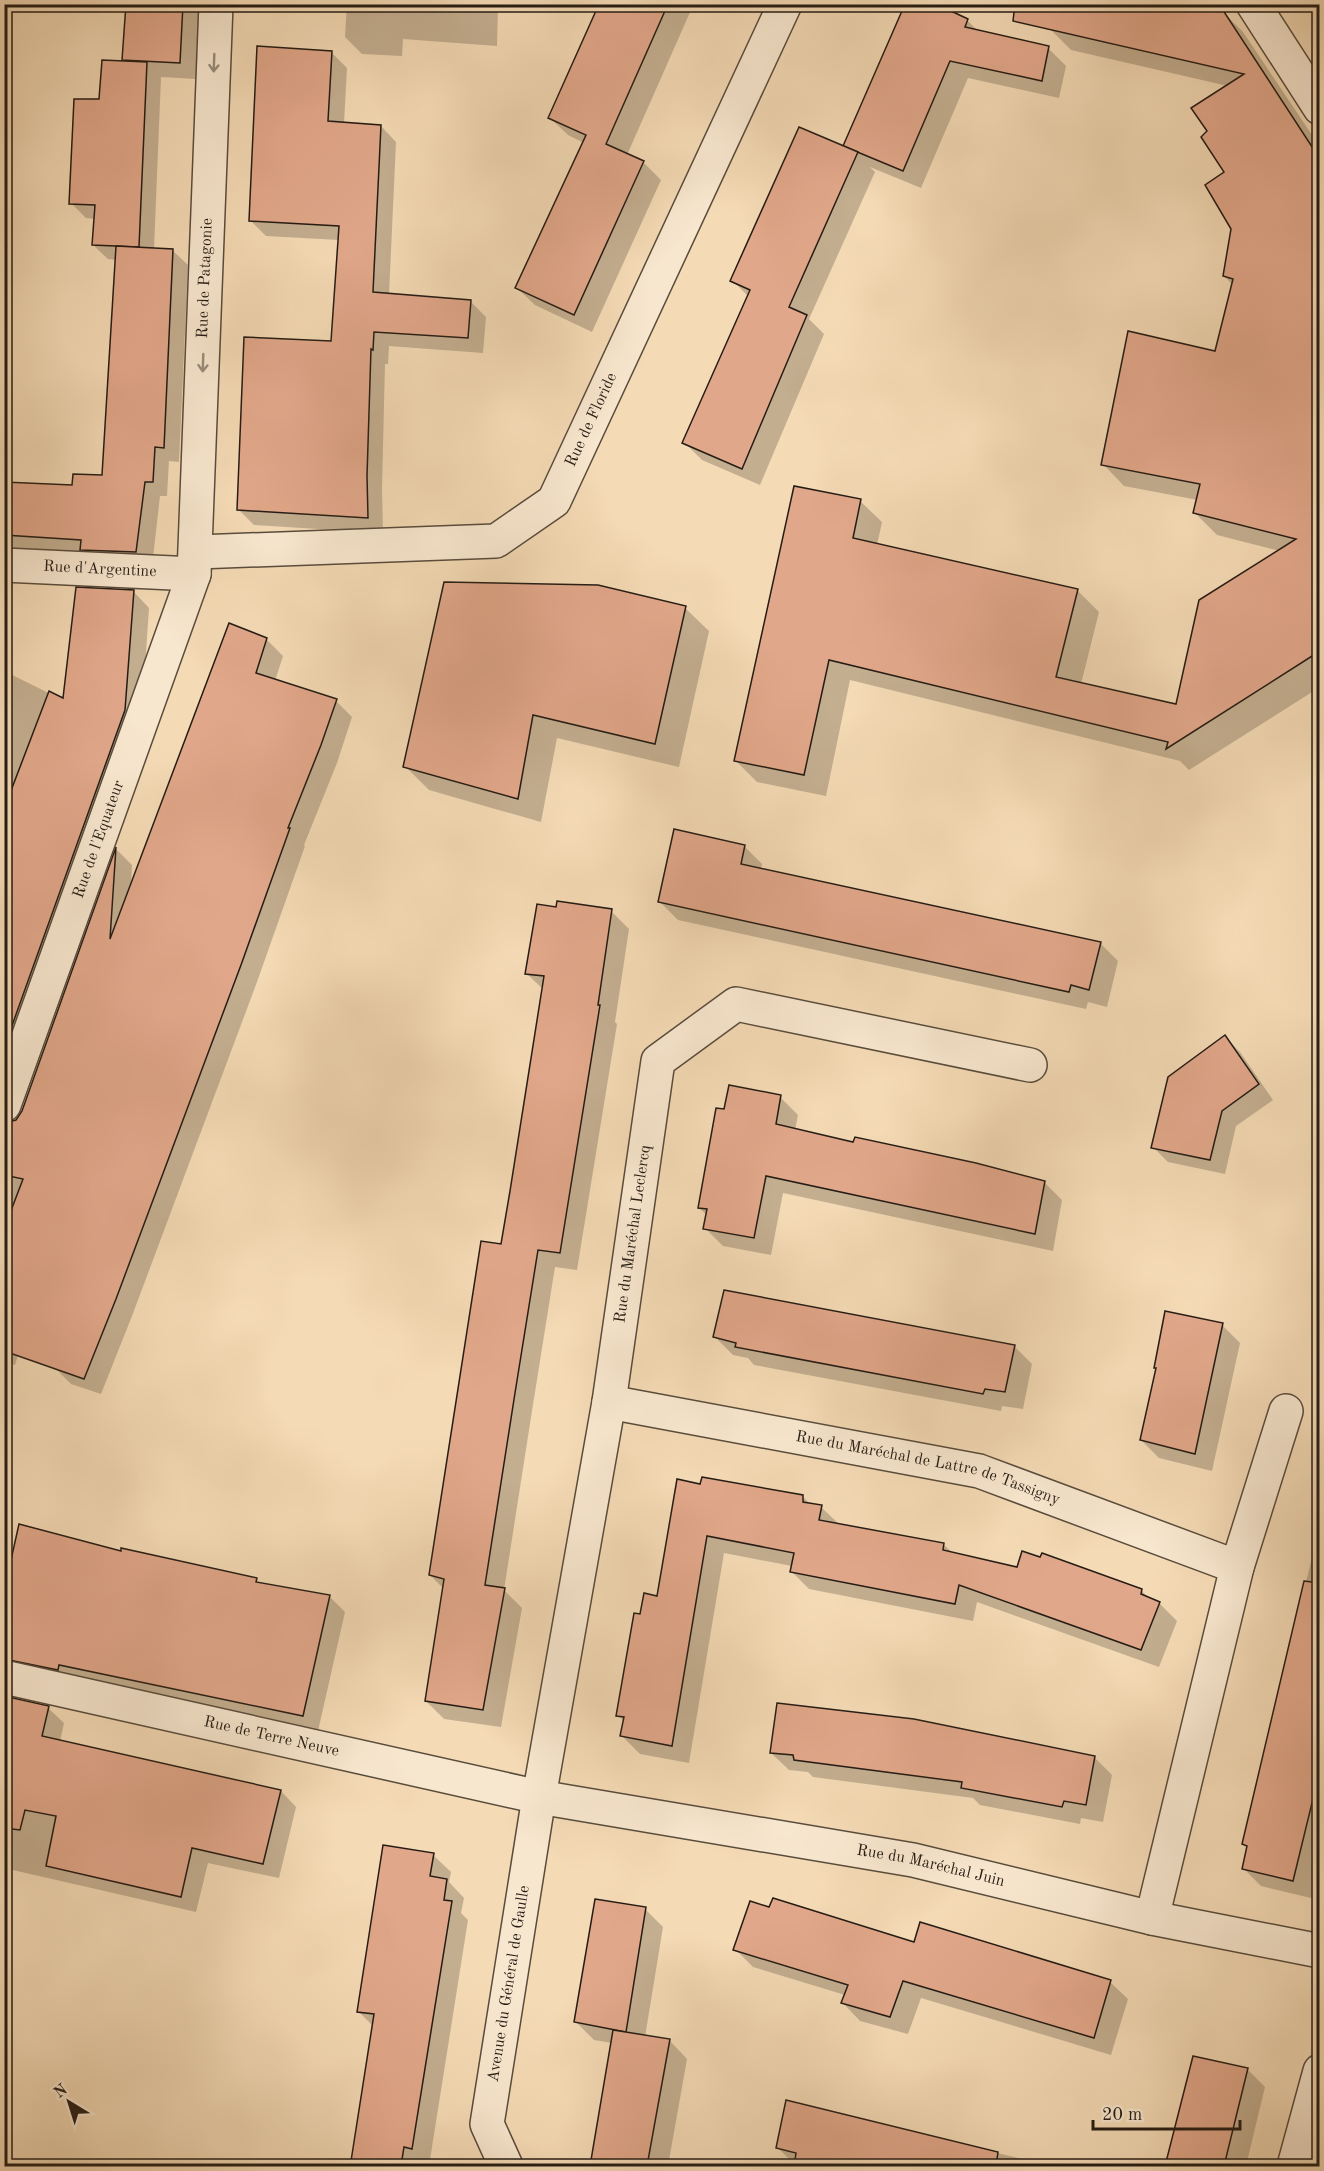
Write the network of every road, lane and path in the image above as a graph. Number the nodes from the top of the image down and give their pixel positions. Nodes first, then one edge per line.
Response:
1 (216, 4) edge
2 (785, 4) edge
3 (1253, 4) edge
4 (1318, 106) edge
5 (196, 563) junction
6 (4, 565) edge
7 (1030, 1065) dead end
8 (4, 1105) edge
9 (609, 1402) junction
10 (1286, 1411) dead end
11 (1237, 1567) junction
12 (4, 1677) edge
13 (538, 1797) junction
14 (1152, 1918) junction
15 (1320, 1951) edge
16 (1320, 2071) edge
17 (506, 2166) edge
18 (1294, 2166) edge

1 -> 5 street, Rue de Patagonie
2 - 5 street, Rue de Floride
3 - 4 street
5 - 6 street, Rue d'Argentine
5 - 8 street, Rue de l'Equateur
7 - 9 street, Rue du Maréchal Leclercq
9 - 11 street, Rue du Maréchal de Lattre de Tassigny
9 - 13 street, Rue du Maréchal Leclercq
10 - 11 street
11 - 14 street
12 - 13 street, Rue de Terre Neuve
13 - 14 street, Rue du Maréchal Juin
13 - 17 street, Avenue du Général de Gaulle
14 - 15 street, Rue du Maréchal Juin
16 - 18 street

